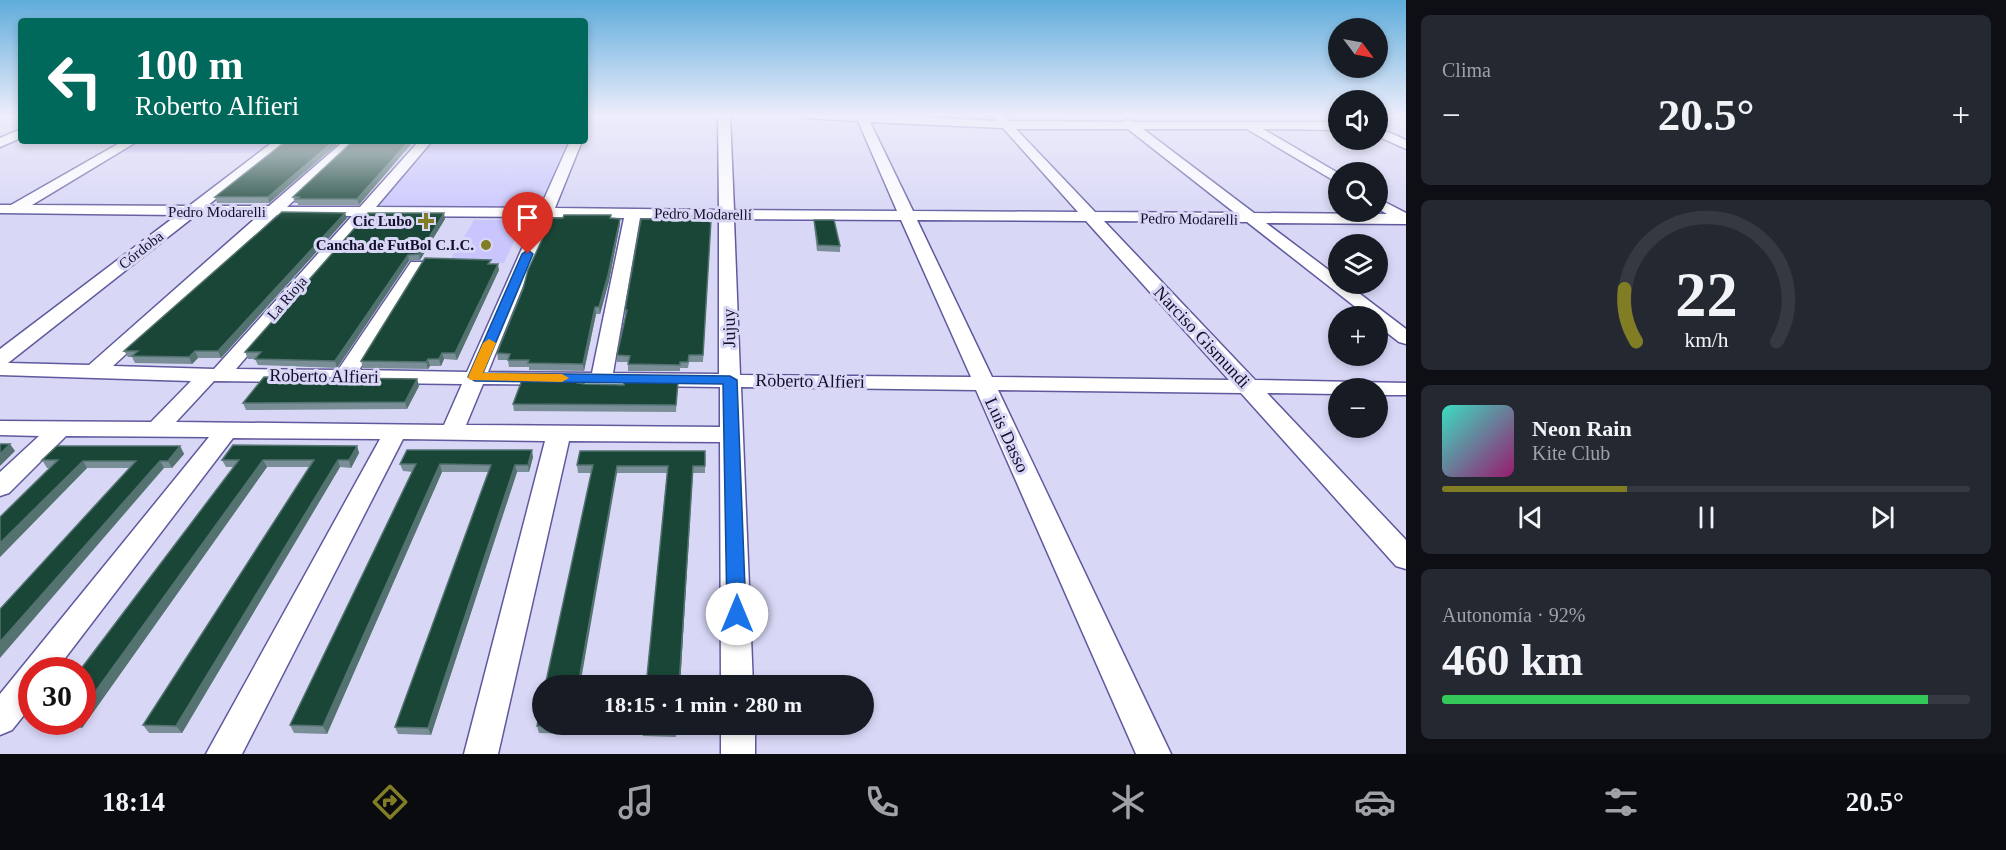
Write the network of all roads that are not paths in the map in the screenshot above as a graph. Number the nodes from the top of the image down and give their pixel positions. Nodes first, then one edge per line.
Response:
1 (115, 150) edge
2 (270, 150) edge
3 (341, 150) edge
4 (418, 150) edge
5 (572, 150) edge
6 (725, 150) edge
7 (877, 150) edge
8 (1030, 150) edge
9 (1163, 150) edge
10 (1290, 150) edge
11 (1328, 173) edge
12 (1388, 208) edge
13 (364, 211) junction
14 (4, 212) edge
15 (190, 212) junction
16 (271, 212) junction
17 (545, 212) junction
18 (633, 213) junction
19 (726, 214) junction
20 (907, 216) junction
21 (1092, 217) junction
22 (1252, 219) junction
23 (1406, 219) edge
24 (417, 266) edge
25 (1406, 338) edge
26 (0, 359) edge
27 (0, 369) edge
28 (96, 370) junction
29 (214, 375) junction
30 (345, 376) junction
31 (475, 377) junction
32 (601, 379) junction
33 (730, 380) junction
34 (984, 383) junction
35 (1247, 386) junction
36 (1328, 387) edge
37 (1388, 389) edge
38 (1406, 389) edge
39 (0, 428) edge
40 (61, 428) junction
41 (158, 429) junction
42 (227, 430) junction
43 (396, 431) junction
44 (452, 432) junction
45 (560, 433) junction
46 (731, 435) junction
47 (0, 487) edge
48 (1406, 558) edge
49 (48, 657) edge
50 (737, 675) edge
51 (18, 696) edge
52 (0, 719) edge
53 (738, 735) edge
54 (223, 754) edge
55 (481, 754) edge
56 (738, 754) edge
57 (1154, 754) edge

1 - 14 street
2 - 15 street, Córdoba
3 - 16 street
4 - 13 street, La Rioja
5 - 17 street
6 - 19 street, Jujuy
7 - 20 street, Luis Dasso
8 - 21 street, Narciso Gismundi
9 - 22 street
10 - 11 street
12 - 23 street
13 - 16 street, Pedro Modarelli
13 - 17 street, Pedro Modarelli
13 - 29 street, La Rioja
14 - 15 street, Pedro Modarelli
15 - 16 street, Pedro Modarelli
15 - 26 street, Córdoba
16 - 28 street
17 - 18 street, Pedro Modarelli
17 - 31 street
18 - 19 street, Pedro Modarelli
18 - 32 street
19 - 20 street, Pedro Modarelli
19 - 33 street, Jujuy
20 - 21 street, Pedro Modarelli
20 - 34 street, Luis Dasso
21 - 22 street, Pedro Modarelli
21 - 35 street, Narciso Gismundi
22 - 23 street, Pedro Modarelli
22 - 25 street
24 - 30 street
27 - 28 street, Roberto Alfieri
28 - 29 street, Roberto Alfieri
29 - 30 street, Roberto Alfieri
29 - 41 street, La Rioja
30 - 31 street, Roberto Alfieri
31 - 32 street, Roberto Alfieri
31 - 44 street
32 - 33 street, Roberto Alfieri
33 - 34 street, Roberto Alfieri
33 - 46 street, Jujuy
34 - 35 street, Roberto Alfieri
34 - 57 street, Luis Dasso
35 - 36 street, Roberto Alfieri
35 - 48 street, Narciso Gismundi
37 - 38 street
39 - 40 street
40 - 41 street
40 - 47 street
41 - 42 street
42 - 43 street
42 - 49 street
43 - 44 street
43 - 54 street
44 - 45 street
45 - 46 street
45 - 55 street
46 - 50 street, Jujuy
51 - 52 street
53 - 56 street

